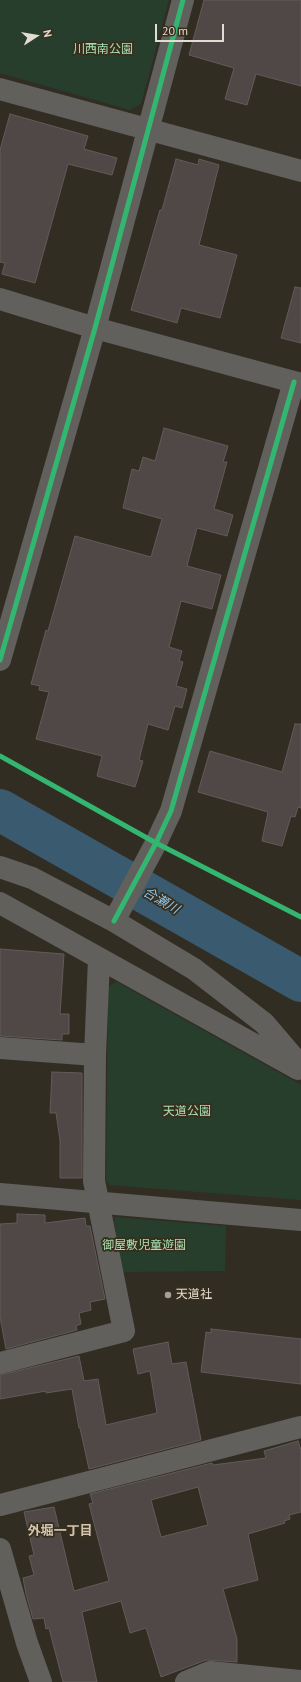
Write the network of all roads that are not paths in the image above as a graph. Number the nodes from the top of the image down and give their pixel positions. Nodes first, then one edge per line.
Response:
1 (183, 0) edge
2 (0, 89) edge
3 (148, 128) junction
4 (301, 171) edge
5 (0, 299) edge
6 (95, 328) junction
7 (298, 383) edge
8 (0, 660) edge
9 (0, 868) edge
10 (0, 903) edge
11 (114, 920) junction
12 (99, 959) junction
13 (0, 1048) edge
14 (95, 1055) junction
15 (301, 1066) edge
16 (301, 1071) edge
17 (0, 1194) edge
18 (99, 1201) junction
19 (301, 1220) edge
20 (0, 1363) edge
21 (301, 1427) edge
22 (0, 1505) edge
23 (0, 1549) edge
24 (301, 1681) edge
25 (41, 1682) edge
26 (186, 1682) edge

1 - 3 street
2 - 3 street
3 - 4 street
3 - 6 street
5 - 6 street
6 - 7 street
6 - 8 street
7 - 11 street
9 - 11 street
10 - 12 street
11 - 15 street
12 - 14 street
12 - 16 street
13 - 14 street
14 - 18 street
17 - 18 street
18 - 19 street
18 - 20 street
21 - 22 street
23 - 25 street
24 - 26 street

